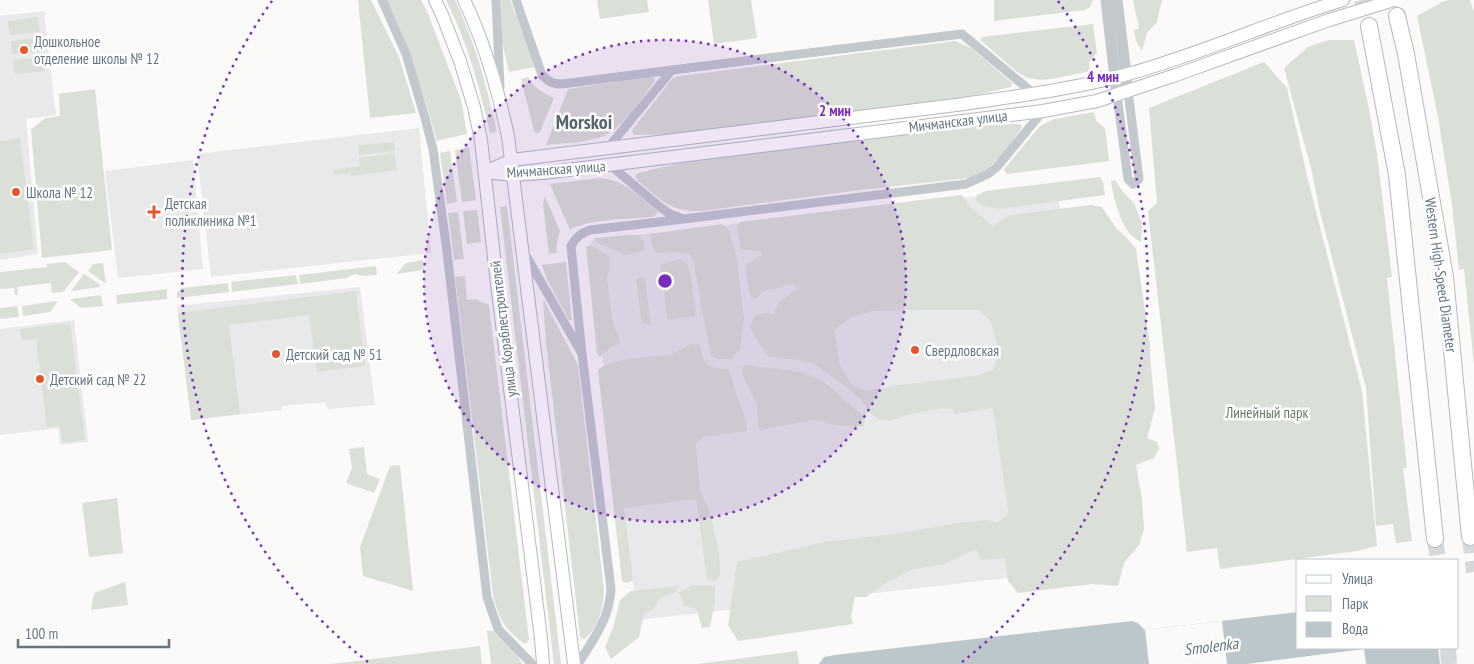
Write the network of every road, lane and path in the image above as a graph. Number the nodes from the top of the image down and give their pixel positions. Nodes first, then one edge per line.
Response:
1 (382, 0) edge
2 (435, 0) edge
3 (464, 0) edge
4 (496, 0) edge
5 (516, 0) edge
6 (1106, 0) edge
7 (1117, 0) edge
8 (1343, 0) edge
9 (1395, 8) edge
10 (1369, 26) tunnel mouth
11 (672, 70) junction
12 (1121, 76) junction
13 (1034, 93) junction
14 (1123, 93) junction
15 (501, 102) junction
16 (1043, 111) junction
17 (607, 149) junction
18 (512, 160) junction
19 (610, 165) junction
20 (485, 172) junction
21 (513, 175) junction
22 (684, 219) junction
23 (521, 248) junction
24 (582, 354) junction
25 (1470, 536) dead end
26 (1436, 539) tunnel mouth
27 (532, 664) edge
28 (543, 664) edge
29 (574, 664) edge
30 (578, 664) edge

1 - 27 street
2 - 20 main road, улица Кораблестроителей
3 - 15 main road, улица Кораблестроителей
4 - 15 street
5 - 11 street
6 - 12 street
7 - 12 street
8 - 12 main road, Мичманская улица
9 - 14 main road, Мичманская улица, bridge
9 - 25 highway, Western High-Speed Diameter
10 - 26 highway, Western High-Speed Diameter
11 - 13 street
11 - 17 street
12 - 13 main road, Мичманская улица
12 - 14 street
13 - 17 main road, Мичманская улица
14 - 14 street
14 - 16 main road, Мичманская улица
15 - 18 main road, улица Кораблестроителей
16 - 19 main road, Мичманская улица
16 - 22 street
17 - 18 main road, Мичманская улица
18 - 20 main road, Мичманская улица
18 - 21 main road, улица Кораблестроителей
19 - 21 main road, Мичманская улица
19 - 22 street
20 - 21 main road, Мичманская улица
20 - 28 main road, улица Кораблестроителей
21 - 23 main road, улица Кораблестроителей
22 - 24 street
23 - 24 street
23 - 29 main road, улица Кораблестроителей
24 - 30 street

